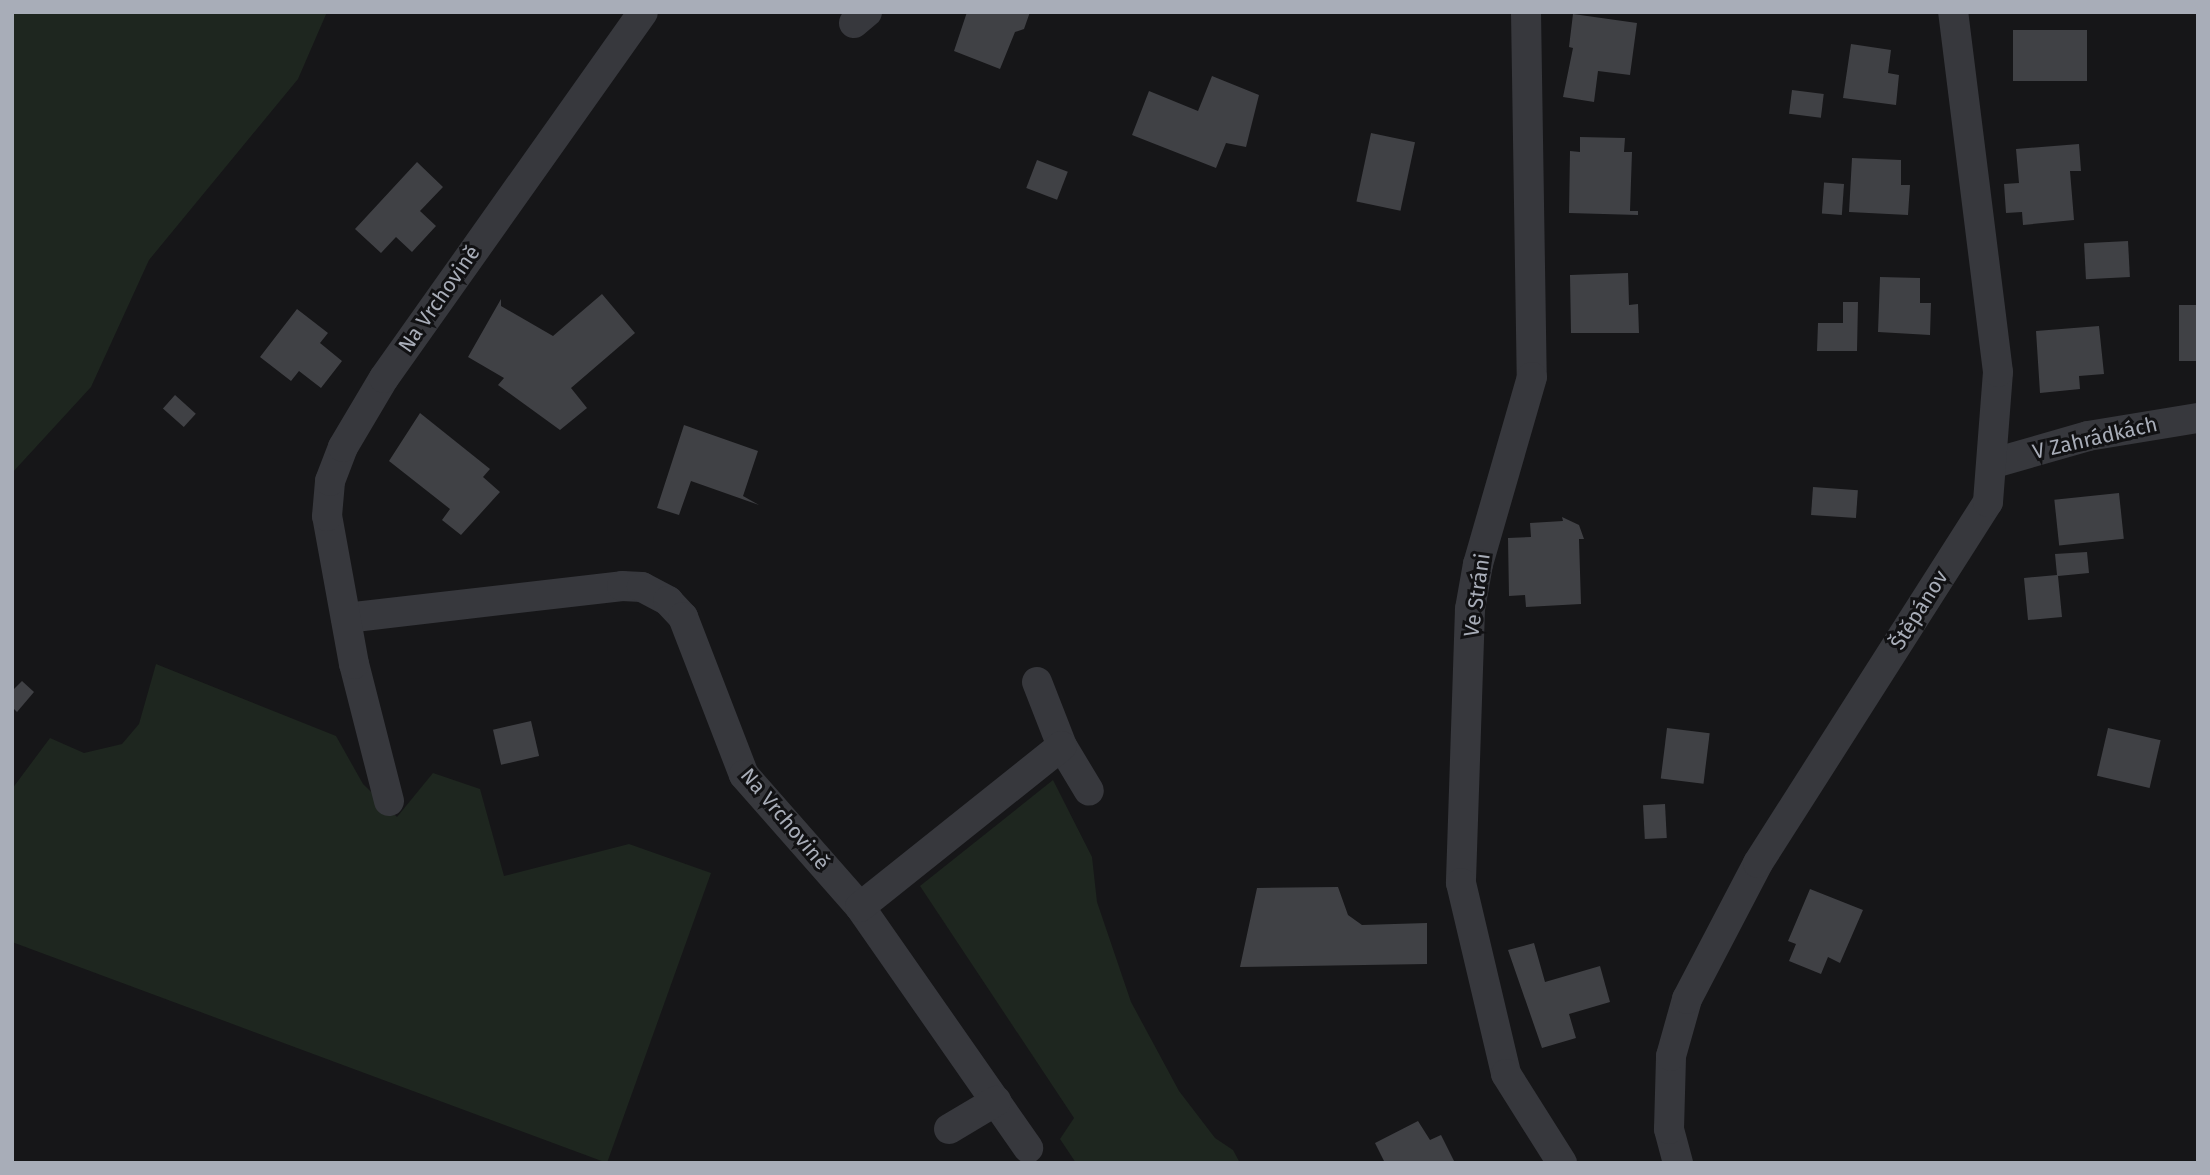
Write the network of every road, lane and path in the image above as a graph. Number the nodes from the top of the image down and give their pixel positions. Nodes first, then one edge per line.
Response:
1 (643, 12) edge
2 (1526, 12) edge
3 (1953, 12) edge
4 (2198, 418) edge
5 (1994, 463) junction
6 (346, 618) junction
7 (1037, 682) dead end
8 (1062, 746) junction
9 (1089, 791) dead end
10 (388, 801) dead end
11 (860, 908) junction
12 (996, 1101) junction
13 (949, 1129) dead end
14 (1028, 1147) dead end
15 (1562, 1163) edge
16 (1678, 1163) edge

1 - 6 street, Na Vrchovině
2 - 15 street, Ve Stráni
3 - 5 street, Štěpánov
4 - 5 street, V Zahrádkách
5 - 16 street, Štěpánov
6 - 10 street, Na Vrchovině
6 - 11 street, Na Vrchovině
7 - 8 street
8 - 9 street
8 - 11 street
11 - 12 street, Na Vrchovině
12 - 13 street
12 - 14 street, Na Vrchovině

